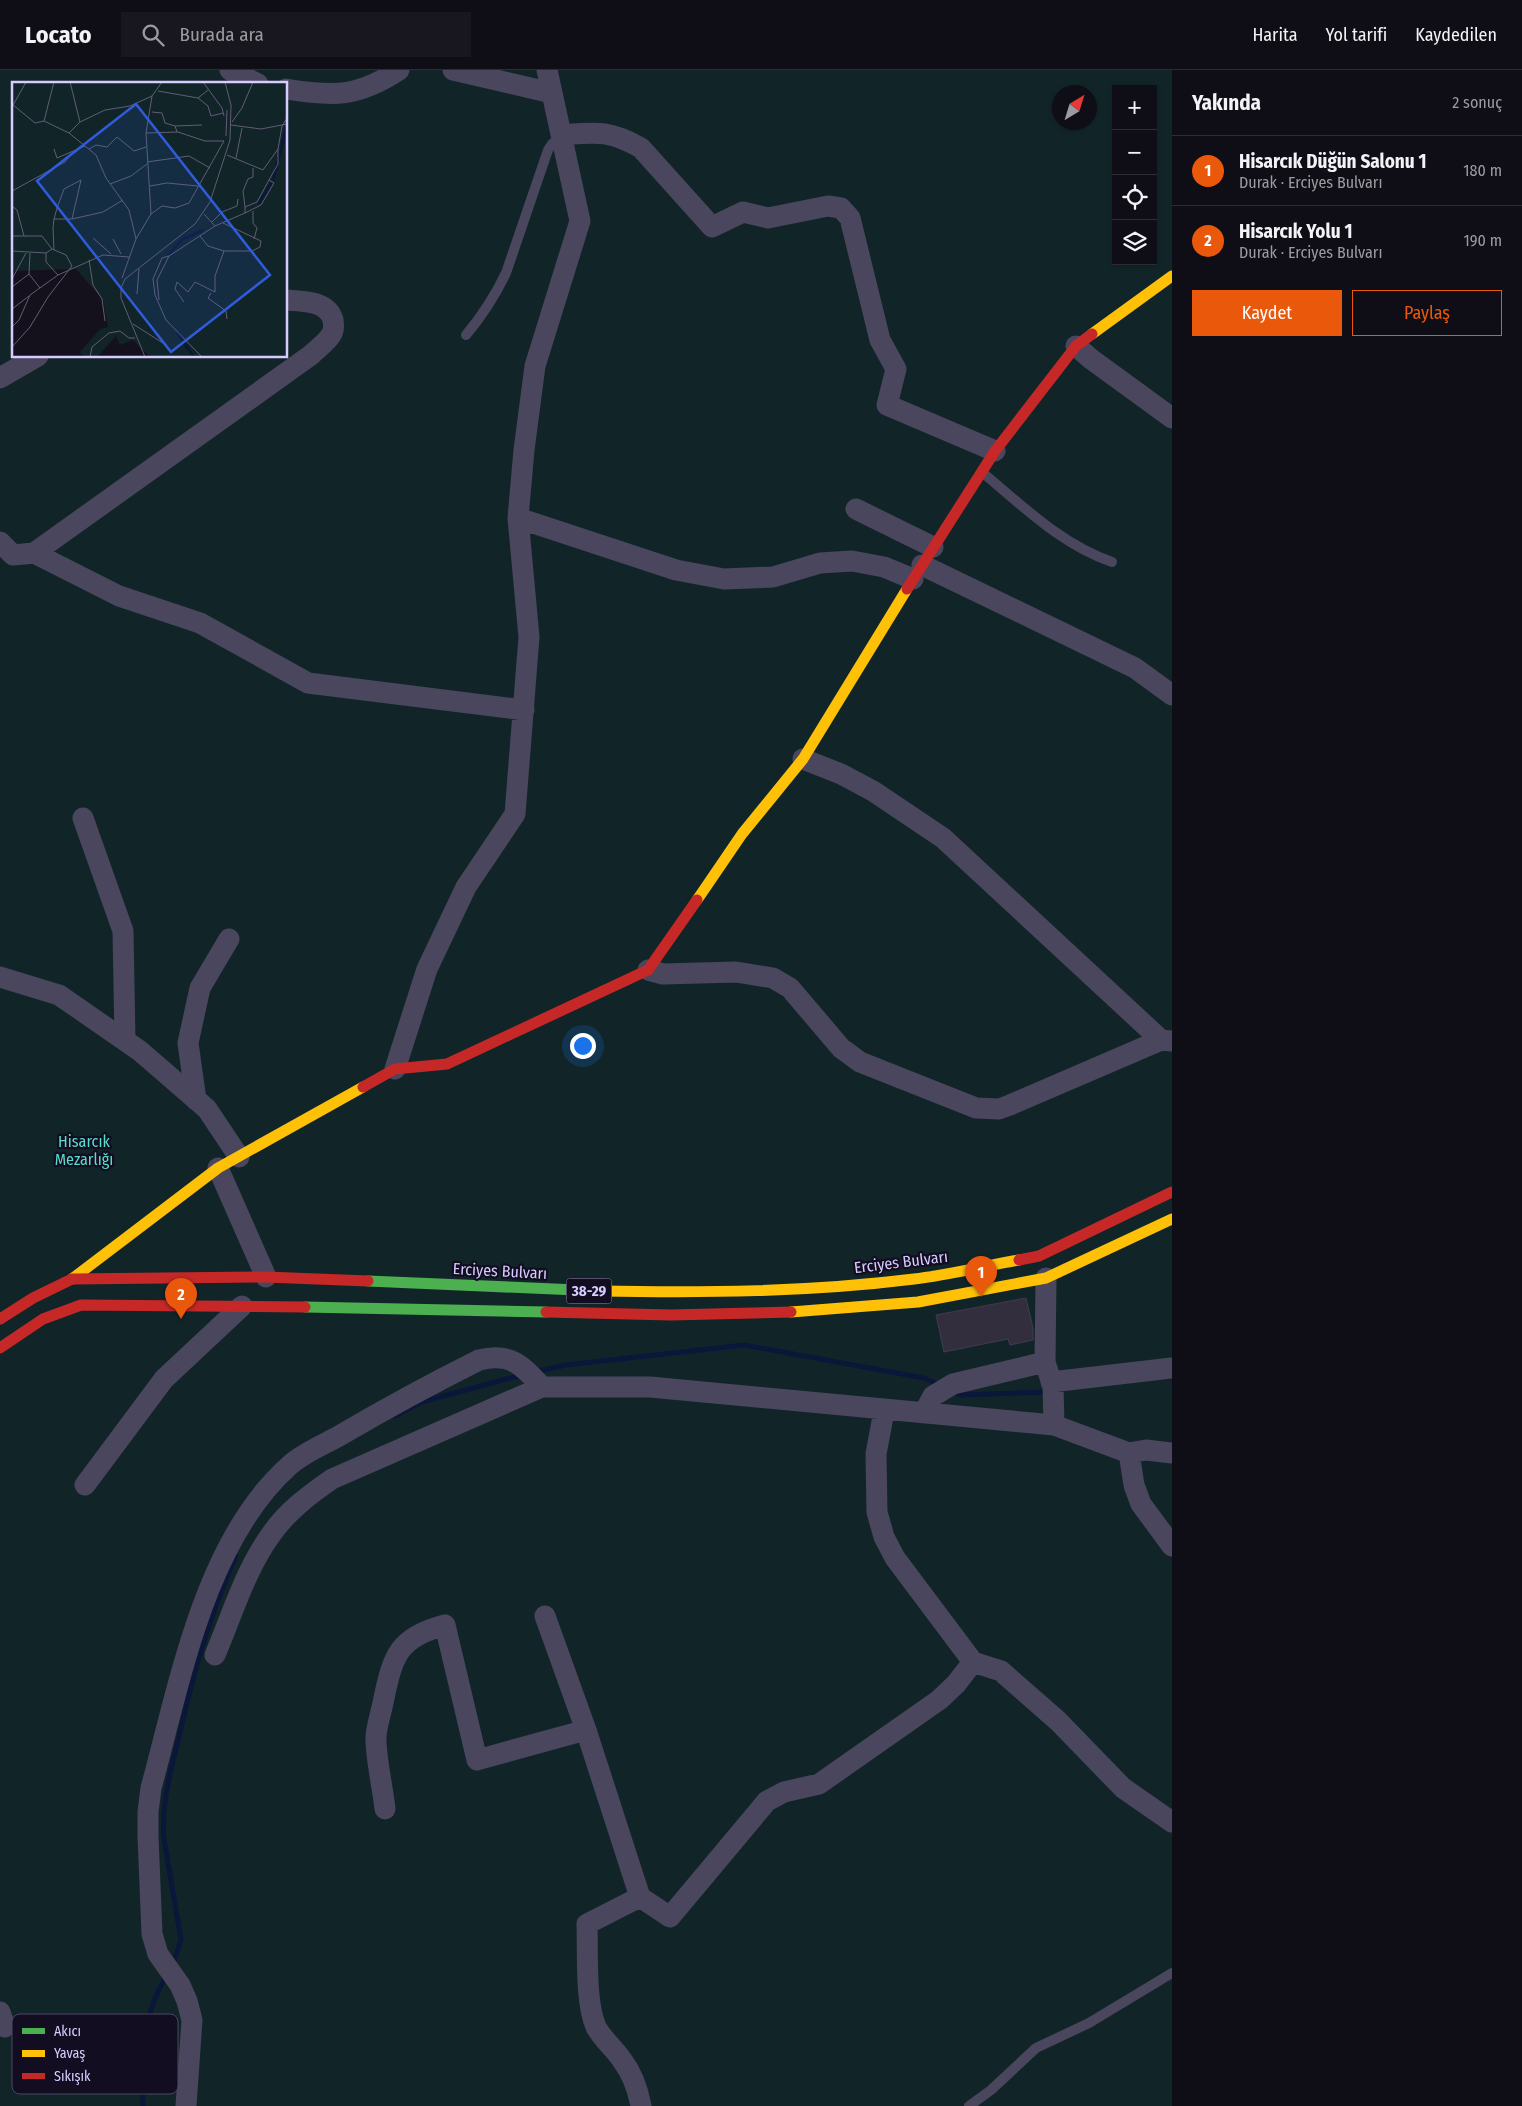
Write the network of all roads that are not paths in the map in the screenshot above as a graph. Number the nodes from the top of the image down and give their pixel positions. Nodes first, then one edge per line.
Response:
1 (230, 70) edge
2 (399, 70) edge
3 (453, 70) edge
4 (547, 70) edge
5 (254, 82) edge
6 (288, 89) edge
7 (552, 93) junction
8 (562, 135) junction
9 (1172, 276) edge
10 (288, 300) edge
11 (466, 335) dead end
12 (1076, 346) junction
13 (35, 358) edge
14 (0, 378) edge
15 (1172, 418) edge
16 (995, 451) junction
17 (981, 471) junction
18 (856, 509) dead end
19 (518, 518) junction
20 (0, 542) edge
21 (933, 547) junction
22 (34, 553) junction
23 (1112, 562) dead end
24 (917, 572) junction
25 (1172, 694) edge
26 (524, 710) junction
27 (803, 759) junction
28 (83, 818) dead end
29 (229, 939) dead end
30 (648, 970) junction
31 (0, 977) edge
32 (125, 1040) junction
33 (1166, 1040) edge
34 (395, 1069) junction
35 (196, 1100) junction
36 (239, 1157) junction
37 (218, 1168) junction
38 (1172, 1192) edge
39 (1172, 1219) edge
40 (266, 1277) junction
41 (72, 1278) junction
42 (1046, 1278) junction
43 (242, 1306) junction
44 (0, 1319) edge
45 (0, 1348) edge
46 (1172, 1368) edge
47 (1050, 1377) junction
48 (534, 1378) junction
49 (884, 1411) junction
50 (924, 1414) junction
51 (1055, 1417) junction
52 (1172, 1452) edge
53 (1129, 1453) junction
54 (85, 1485) dead end
55 (1172, 1546) edge
56 (545, 1616) dead end
57 (215, 1655) dead end
58 (973, 1662) junction
59 (586, 1730) junction
60 (385, 1809) dead end
61 (1172, 1822) edge
62 (640, 1897) junction
63 (1172, 1973) edge
64 (186, 2106) edge
65 (641, 2106) edge
66 (968, 2106) edge

1 - 5 street
2 - 6 street
3 - 7 street
4 - 7 street
7 - 8 street
8 - 11 lane
8 - 16 street
8 - 19 street
9 - 12 main road
10 - 22 street
12 - 15 street
12 - 16 main road
13 - 14 street
16 - 17 main road
17 - 21 main road
17 - 23 lane
18 - 21 street
19 - 24 street
19 - 26 street
20 - 22 street
21 - 24 main road
22 - 26 street
24 - 25 street
24 - 27 main road
26 - 34 street
27 - 30 main road
27 - 33 street
28 - 32 street
29 - 35 street
30 - 33 street
30 - 34 main road
31 - 32 street
32 - 35 street
34 - 36 main road
35 - 36 street
36 - 37 main road
37 - 40 street
37 - 41 main road
38 - 40 main road, Erciyes Bulvarı / 38-29
39 - 42 main road, 38-29
40 - 41 main road, Erciyes Bulvarı / 38-29
41 - 44 main road, Erciyes Bulvarı / 38-29
42 - 43 main road, 38-29
42 - 47 street
43 - 45 main road, 38-29
43 - 54 street
46 - 47 street
47 - 50 street
47 - 51 street
48 - 49 street
48 - 57 street
48 - 64 street
49 - 50 street
49 - 58 street
50 - 51 street
51 - 53 street
52 - 53 street
53 - 55 street
56 - 59 street
58 - 61 street
58 - 62 street
59 - 60 street
59 - 62 street
62 - 65 street
63 - 66 lane

